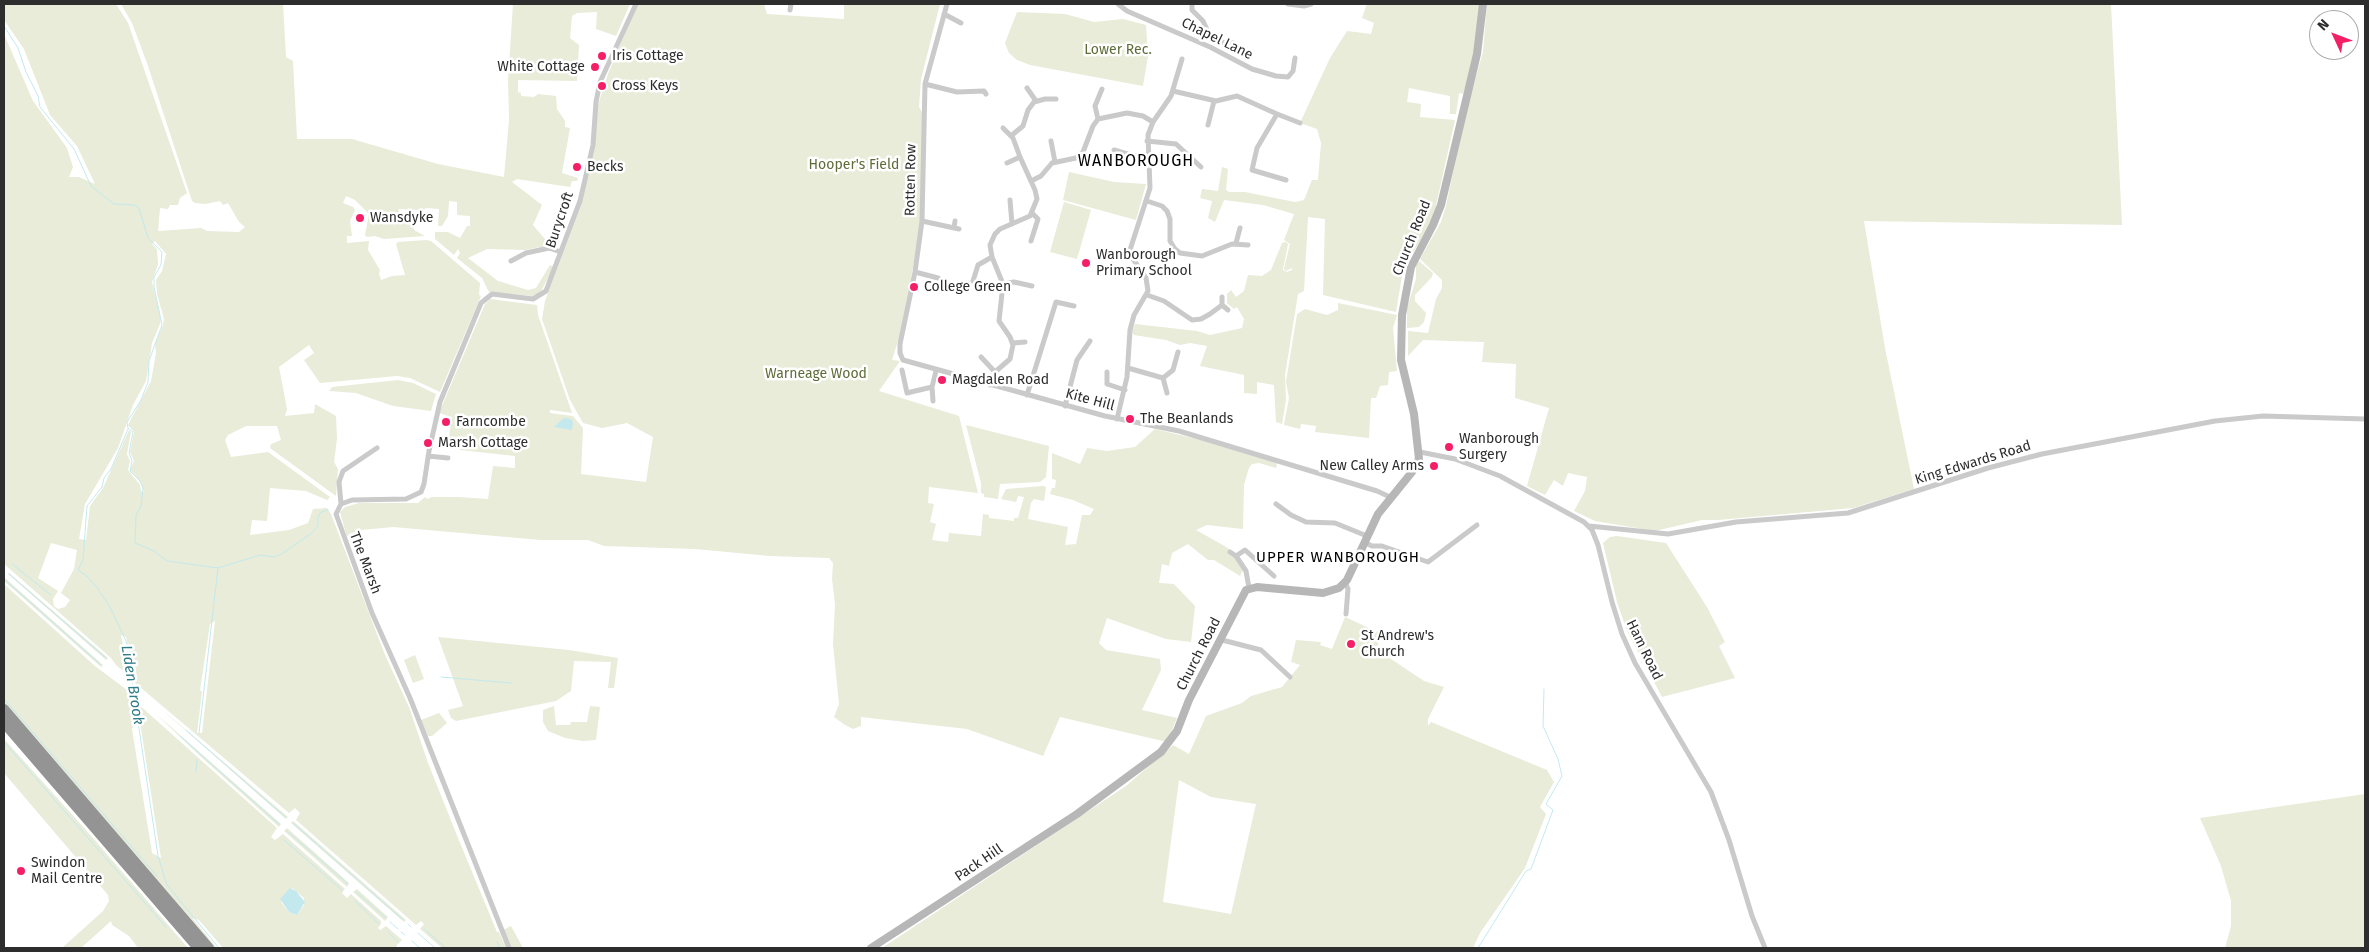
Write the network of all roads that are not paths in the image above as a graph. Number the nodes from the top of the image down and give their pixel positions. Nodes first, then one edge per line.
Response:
1 (636, 4) edge
2 (947, 4) edge
3 (1118, 4) edge
4 (1192, 4) edge
5 (1288, 4) edge
6 (1311, 4) edge
7 (1482, 4) edge
8 (944, 14) junction
9 (961, 23) dead end
10 (1234, 43) dead end
11 (1295, 58) dead end
12 (1174, 63) dead end
13 (925, 84) junction
14 (1028, 88) dead end
15 (1102, 89) dead end
16 (1173, 91) junction
17 (986, 94) dead end
18 (1056, 99) dead end
19 (1036, 101) junction
20 (1214, 101) junction
21 (1277, 114) junction
22 (1098, 119) junction
23 (1152, 122) junction
24 (1300, 123) dead end
25 (1208, 125) dead end
26 (1003, 128) dead end
27 (1012, 135) junction
28 (1051, 141) dead end
29 (1147, 141) junction
30 (1117, 153) dead end
31 (1148, 156) junction
32 (1020, 158) junction
33 (1055, 162) junction
34 (1008, 163) dead end
35 (1201, 167) dead end
36 (1286, 180) dead end
37 (1031, 181) junction
38 (1010, 200) dead end
39 (1147, 201) junction
40 (1032, 213) junction
41 (922, 221) junction
42 (955, 221) dead end
43 (1012, 224) junction
44 (1240, 228) dead end
45 (1031, 241) dead end
46 (1236, 243) junction
47 (1248, 245) dead end
48 (562, 252) junction
49 (1178, 252) junction
50 (992, 258) junction
51 (1171, 258) dead end
52 (510, 261) dead end
53 (914, 272) junction
54 (938, 278) dead end
55 (973, 281) dead end
56 (1002, 284) junction
57 (1032, 286) dead end
58 (1147, 295) junction
59 (1222, 297) dead end
60 (1222, 305) junction
61 (1074, 306) dead end
62 (1228, 310) dead end
63 (1090, 341) dead end
64 (1025, 342) dead end
65 (1013, 343) junction
66 (1178, 352) dead end
67 (901, 357) joint
68 (981, 357) dead end
69 (1128, 368) junction
70 (902, 370) dead end
71 (936, 371) junction
72 (995, 372) junction
73 (1107, 372) dead end
74 (1163, 378) junction
75 (990, 385) junction
76 (932, 386) junction
77 (1125, 390) junction
78 (1167, 393) dead end
79 (1027, 395) junction
80 (934, 401) dead end
81 (1065, 406) junction
82 (1117, 419) junction
83 (2365, 419) edge
84 (377, 448) dead end
85 (1420, 452) junction
86 (428, 456) junction
87 (448, 458) dead end
88 (1390, 497) junction
89 (341, 504) junction
90 (1276, 504) dead end
91 (1477, 525) dead end
92 (1589, 526) junction
93 (1365, 539) junction
94 (1230, 552) dead end
95 (1236, 556) junction
96 (1274, 576) dead end
97 (1345, 582) junction
98 (1249, 588) junction
99 (1346, 614) dead end
100 (1222, 640) junction
101 (1290, 677) dead end
102 (4, 709) edge
103 (4, 723) edge
104 (4, 729) edge
105 (26, 748) junction
106 (1100, 798) joint
107 (198, 948) edge
108 (209, 948) edge
109 (509, 948) edge
110 (871, 948) edge
111 (1765, 948) edge

1 - 48 street, Burycroft
2 - 8 street, Rotten Row
3 - 11 street, Chapel Lane
4 - 10 street
5 - 6 street
7 - 85 street, Church Road
8 - 9 street
8 - 13 street, Rotten Row
12 - 16 street
13 - 17 street
13 - 41 street, Rotten Row
14 - 19 street
15 - 22 street
16 - 20 street
16 - 23 street
18 - 19 street
19 - 27 street
20 - 21 street
20 - 25 street
21 - 24 street
21 - 36 street
22 - 23 street
22 - 33 street
23 - 29 street
26 - 27 street
27 - 32 street
28 - 33 street
29 - 31 street
29 - 35 street
30 - 31 street
31 - 39 street
32 - 34 street
32 - 37 street
33 - 37 street
37 - 40 street
38 - 43 street
39 - 49 street
39 - 58 street
40 - 43 street
40 - 45 street
41 - 42 street
41 - 53 street, Rotten Row
43 - 50 street
44 - 46 street
46 - 47 street
46 - 49 street
48 - 52 street
48 - 86 street, Burycroft
49 - 51 street
50 - 55 street
50 - 56 street
53 - 54 street
53 - 67 street, Rotten Row
56 - 57 street
56 - 65 street
58 - 60 street
58 - 69 street
59 - 60 street
60 - 62 street
61 - 79 street
63 - 81 street
64 - 65 street
65 - 72 street
66 - 74 street
67 - 71 street, Kite Hill
68 - 72 street
69 - 74 street
69 - 77 street
70 - 76 street
71 - 75 street, Kite Hill
71 - 76 street
72 - 75 street
73 - 77 street
74 - 78 street
75 - 79 street, Kite Hill
76 - 80 street
77 - 82 street
79 - 81 street, Kite Hill
81 - 82 street, Kite Hill
82 - 88 street, Kite Hill
83 - 92 street, King Edwards Road
84 - 89 street, The Marsh
85 - 88 street
85 - 92 street
86 - 87 street
86 - 89 street
88 - 93 street
89 - 109 street, The Marsh
90 - 93 street
91 - 93 street
92 - 111 street, Ham Road
93 - 97 street
94 - 95 street
95 - 96 street
95 - 98 street
97 - 98 street
97 - 99 street
98 - 100 street, Church Road
100 - 101 street
100 - 106 street, Church Road
102 - 108 highway
103 - 105 highway
104 - 105 street
105 - 107 highway
106 - 110 street, Pack Hill

